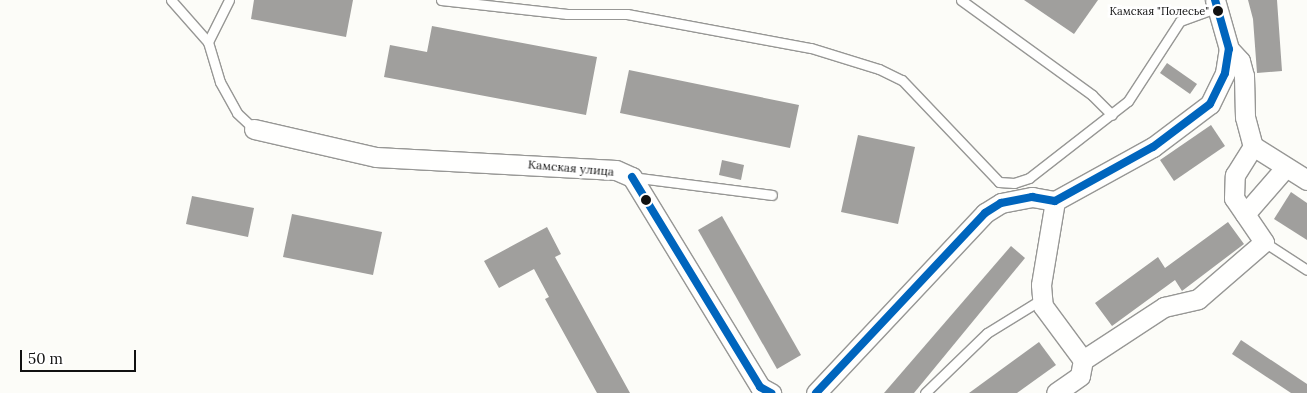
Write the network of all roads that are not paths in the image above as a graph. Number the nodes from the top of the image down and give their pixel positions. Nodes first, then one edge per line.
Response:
1 (171, 0) edge
2 (229, 0) edge
3 (441, 0) edge
4 (961, 0) edge
5 (1215, 4) edge
6 (208, 42) junction
7 (1229, 49) junction
8 (1112, 115) junction
9 (254, 129) joint
10 (1252, 146) junction
11 (1285, 168) junction
12 (632, 177) junction
13 (1307, 180) edge
14 (772, 195) dead end
15 (1055, 201) junction
16 (1245, 214) junction
17 (1264, 242) junction
18 (1307, 270) edge
19 (1043, 299) junction
20 (1083, 360) junction
21 (771, 393) edge
22 (816, 393) edge
23 (925, 393) edge
24 (1056, 393) edge

1 - 6 lane
2 - 6 lane
3 - 8 lane
4 - 8 lane
5 - 7 street
5 - 8 lane
6 - 9 lane
7 - 10 street
7 - 15 street
9 - 12 street, Камская улица
10 - 11 street
10 - 16 street
11 - 13 street
11 - 16 street
12 - 14 lane
12 - 21 street, Камская улица
15 - 19 street
15 - 22 street
16 - 17 street
17 - 18 lane
17 - 20 street
19 - 20 street
19 - 23 lane
20 - 24 street

